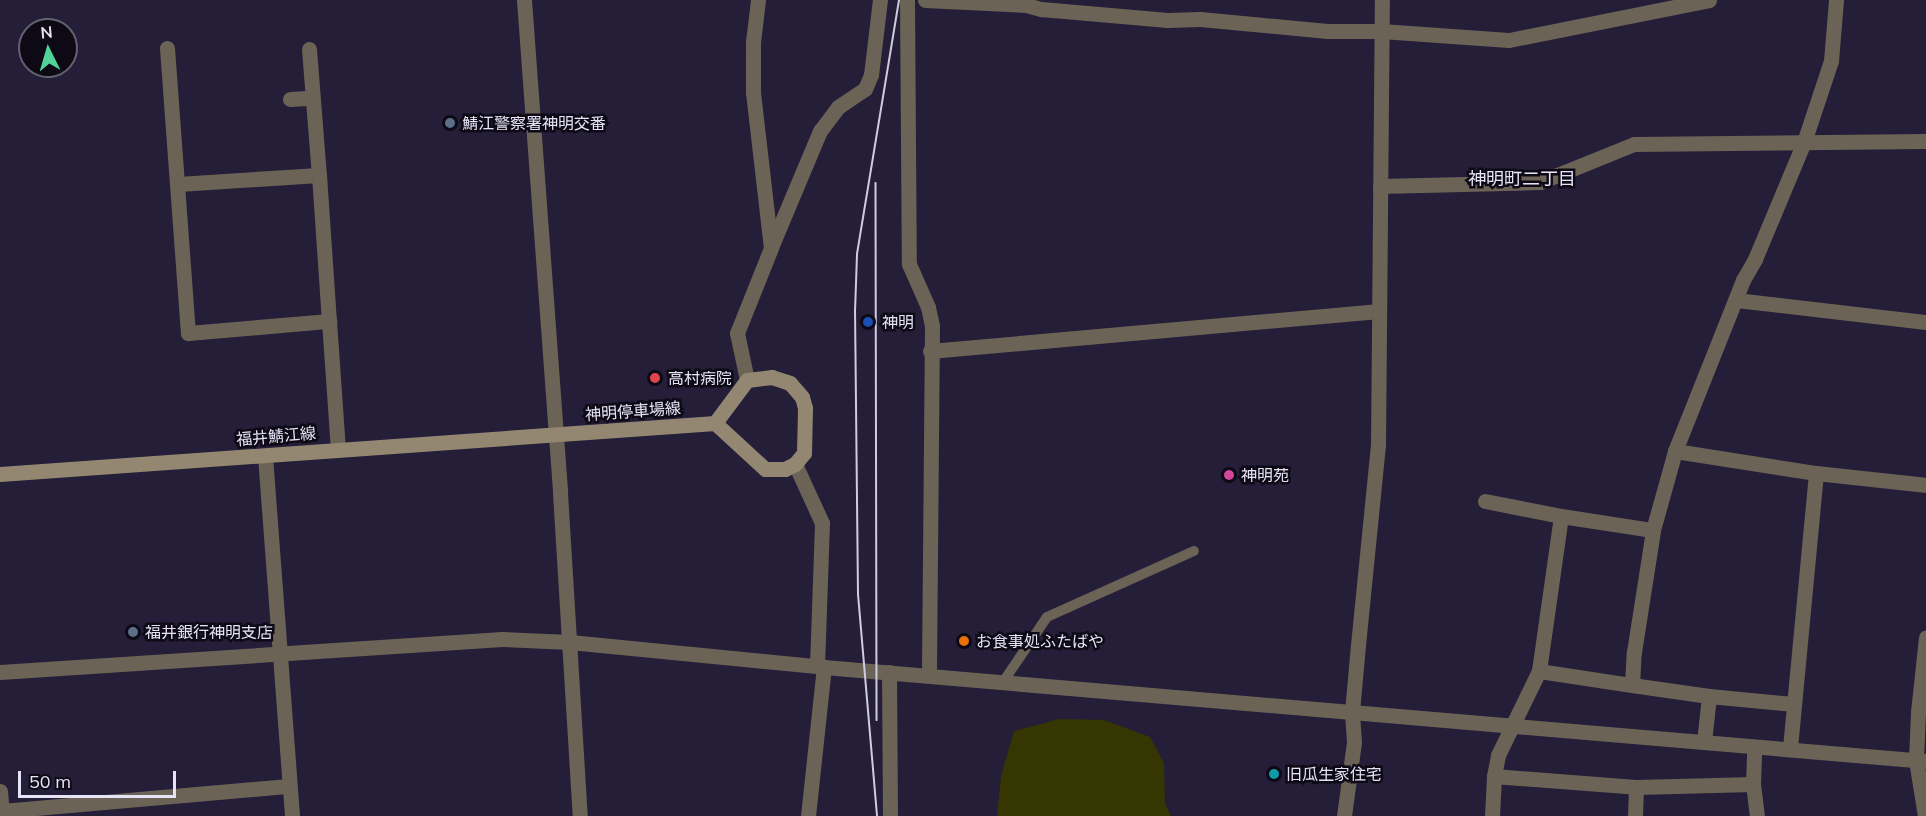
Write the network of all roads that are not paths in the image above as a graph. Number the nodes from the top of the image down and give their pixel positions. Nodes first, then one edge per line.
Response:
1 (524, 0) edge
2 (758, 0) edge
3 (880, 0) edge
4 (907, 0) edge
5 (925, 0) edge
6 (1382, 0) edge
7 (1709, 0) edge
8 (1836, 0) edge
9 (1026, 3) edge
10 (1381, 31) junction
11 (167, 48) dead end
12 (309, 49) dead end
13 (312, 98) junction
14 (290, 99) dead end
15 (1926, 141) edge
16 (1804, 142) junction
17 (319, 175) junction
18 (178, 184) junction
19 (1380, 186) junction
20 (771, 248) junction
21 (1736, 300) junction
22 (1379, 311) junction
23 (329, 321) junction
24 (1926, 322) edge
25 (930, 351) junction
26 (747, 380) junction
27 (715, 423) junction
28 (554, 433) junction
29 (338, 449) junction
30 (1675, 451) junction
31 (265, 456) junction
32 (795, 464) junction
33 (1816, 473) junction
34 (0, 474) edge
35 (1926, 485) edge
36 (1485, 501) dead end
37 (1561, 516) junction
38 (1653, 530) junction
39 (1194, 551) dead end
40 (1926, 638) edge
41 (570, 642) junction
42 (282, 654) junction
43 (821, 667) junction
44 (1539, 671) junction
45 (0, 672) edge
46 (889, 672) junction
47 (929, 675) junction
48 (1003, 682) junction
49 (1632, 685) junction
50 (1709, 696) junction
51 (1794, 704) junction
52 (1352, 712) junction
53 (1512, 726) junction
54 (1704, 742) junction
55 (1754, 747) junction
56 (1790, 748) junction
57 (1921, 760) edge
58 (1494, 776) junction
59 (1753, 784) junction
60 (289, 786) junction
61 (1636, 787) junction
62 (0, 791) edge
63 (2, 814) edge
64 (292, 816) edge
65 (580, 816) edge
66 (808, 816) edge
67 (890, 816) edge
68 (1344, 816) edge
69 (1492, 816) edge
70 (1635, 816) edge
71 (1757, 816) edge
72 (1925, 816) edge

1 - 28 street
2 - 20 street
3 - 20 street
4 - 25 street
5 - 9 street
6 - 10 street
7 - 10 street
8 - 16 street
9 - 10 street
10 - 19 street
11 - 18 street
12 - 13 street
13 - 14 street
13 - 17 street
15 - 16 street
16 - 19 street
16 - 21 street
17 - 18 street
17 - 23 street
18 - 23 street
19 - 22 street
20 - 26 street
21 - 24 street
21 - 30 street
22 - 25 street
22 - 52 street
23 - 29 street
25 - 47 street
26 - 27 main road
26 - 32 main road
27 - 28 main road, 神明停車場線
27 - 32 main road
28 - 29 main road, 福井鯖江線
28 - 41 street
29 - 31 main road, 福井鯖江線
30 - 33 street
30 - 38 street
31 - 34 main road, 福井鯖江線
31 - 42 street
32 - 43 street
33 - 35 street
33 - 51 street
36 - 37 street
37 - 38 street
37 - 44 street
38 - 49 street
39 - 48 lane
40 - 57 street
41 - 42 street
41 - 43 street
41 - 65 street
42 - 45 street
42 - 60 street
43 - 46 street
43 - 66 street
44 - 49 street
44 - 53 street
46 - 47 street
46 - 67 street
47 - 48 street
48 - 52 street
49 - 50 street
50 - 51 street
50 - 54 street
51 - 56 street
52 - 53 street
52 - 68 street
53 - 54 street
53 - 58 street
54 - 55 street
55 - 56 street
55 - 59 street
56 - 57 street
57 - 72 street
58 - 61 street
58 - 69 street
59 - 61 street
59 - 71 street
60 - 63 street
60 - 64 street
61 - 70 street
62 - 63 street

